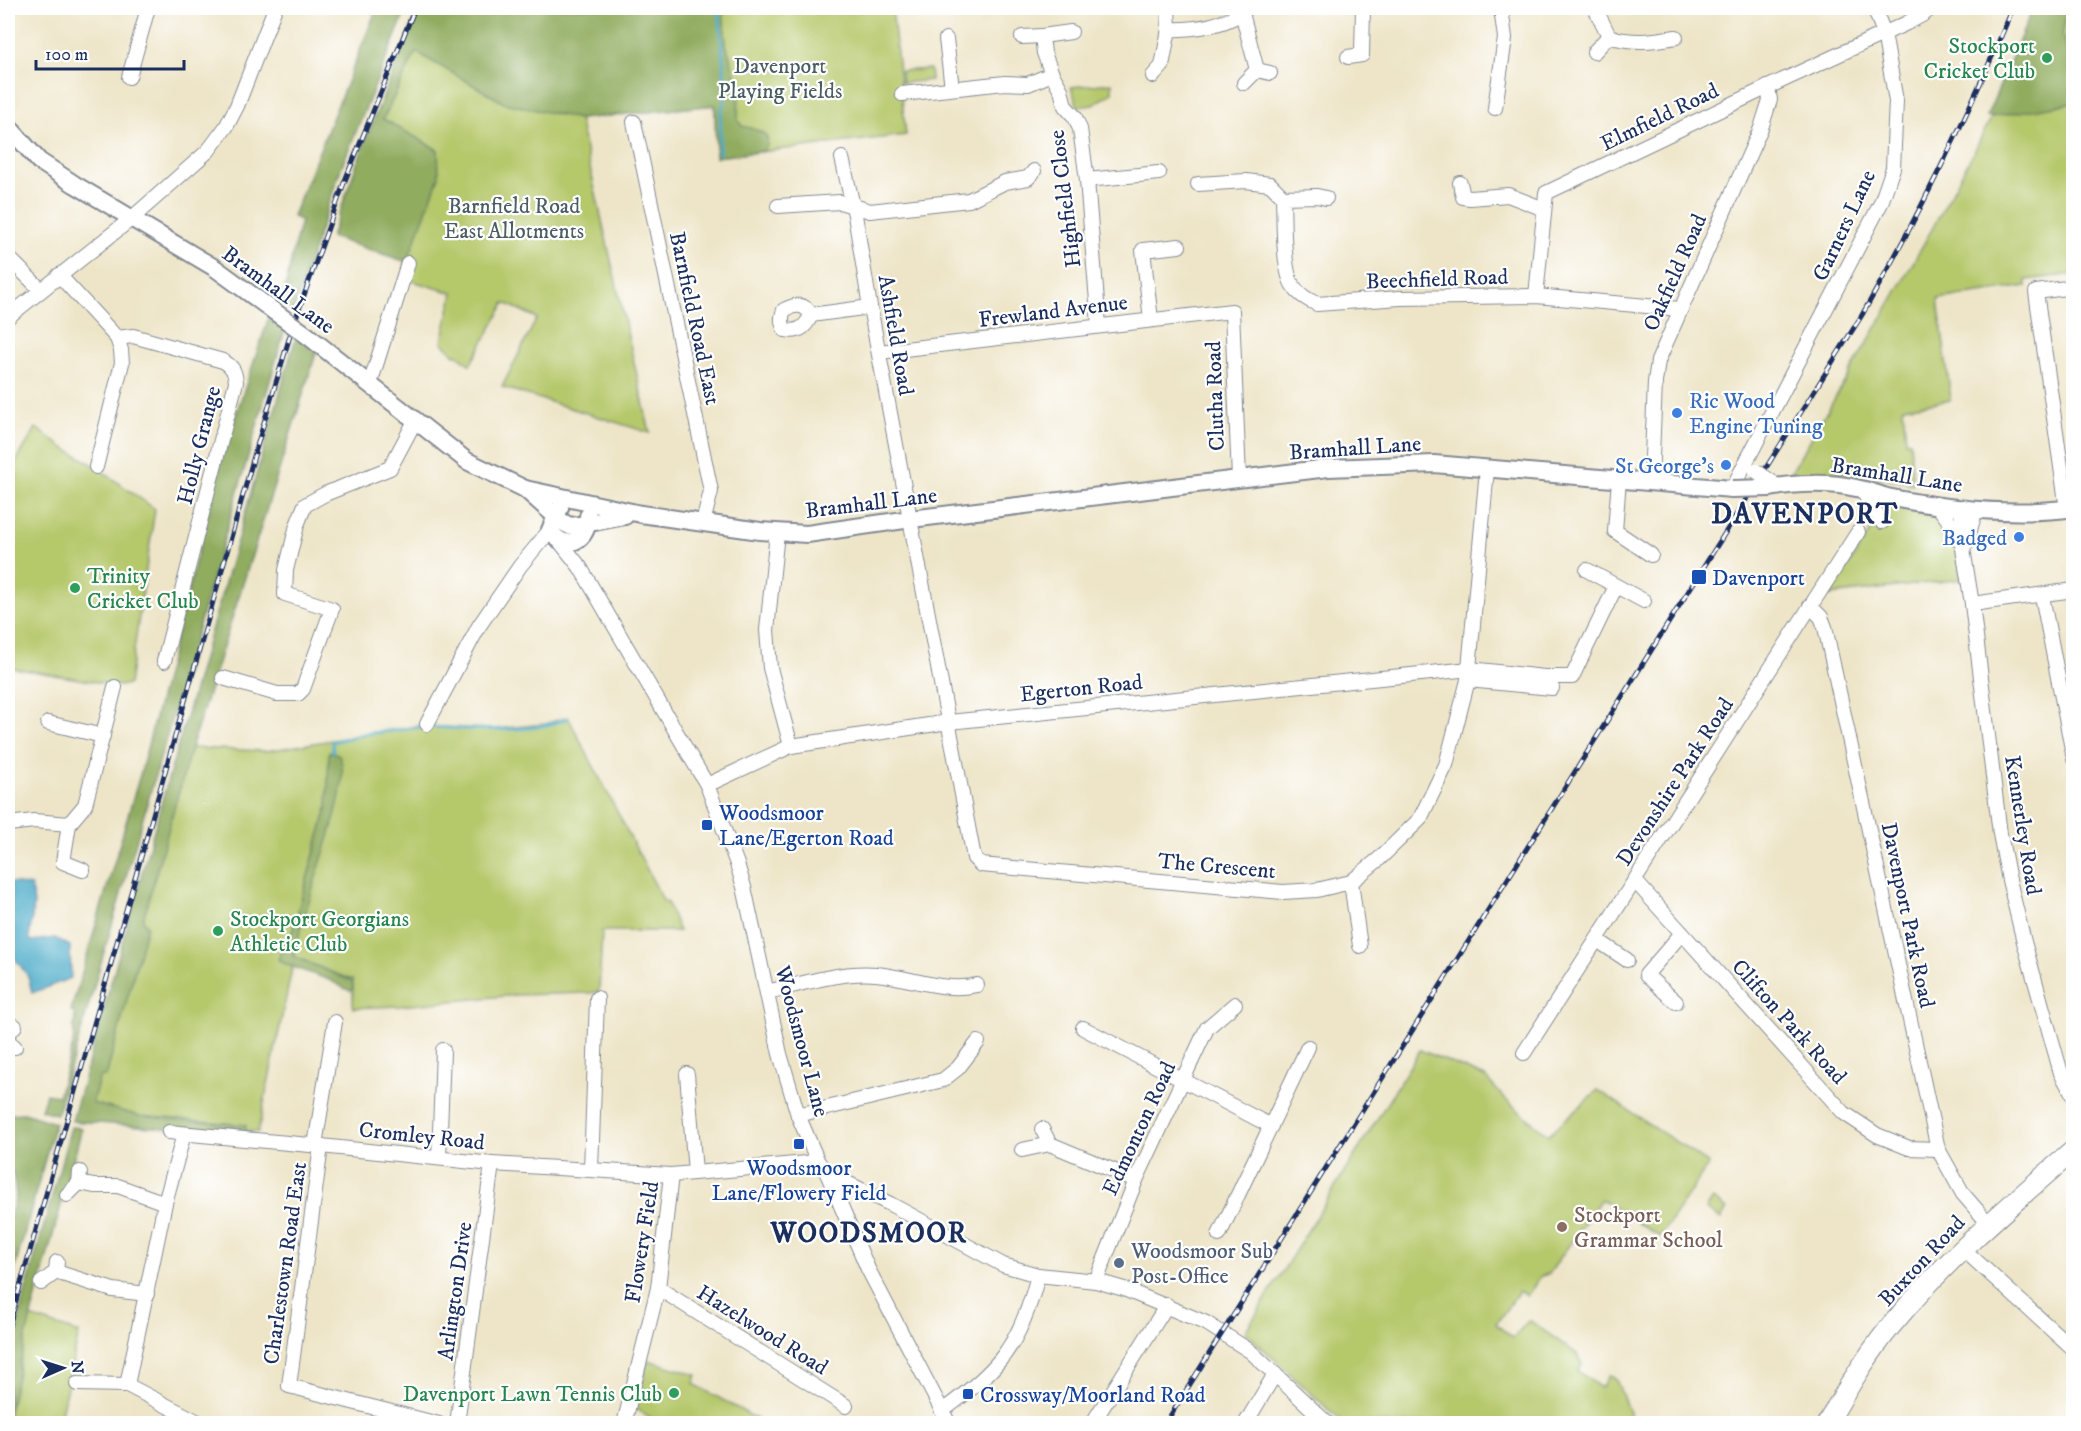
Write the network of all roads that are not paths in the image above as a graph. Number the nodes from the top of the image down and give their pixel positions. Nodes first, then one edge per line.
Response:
1 (148, 8) edge
2 (275, 8) edge
3 (1168, 8) edge
4 (1363, 8) edge
5 (1501, 8) edge
6 (1595, 8) edge
7 (1874, 8) edge
8 (1931, 8) edge
9 (1244, 10) edge
10 (1169, 29) junction
11 (1071, 32) dead end
12 (1884, 33) junction
13 (1042, 36) junction
14 (1609, 36) junction
15 (1022, 37) dead end
16 (1676, 37) dead end
17 (946, 39) dead end
18 (1594, 52) dead end
19 (1348, 57) dead end
20 (1162, 72) dead end
21 (1052, 74) junction
22 (129, 77) dead end
23 (1244, 83) dead end
24 (1768, 87) junction
25 (952, 88) junction
26 (902, 94) dead end
27 (1495, 108) dead end
28 (633, 122) dead end
29 (8, 126) edge
30 (842, 158) dead end
31 (1034, 171) dead end
32 (1159, 173) dead end
33 (1087, 180) junction
34 (1460, 183) dead end
35 (1198, 184) dead end
36 (1283, 196) junction
37 (1326, 198) dead end
38 (852, 204) junction
39 (778, 206) dead end
40 (1544, 209) junction
41 (130, 219) junction
42 (1179, 246) dead end
43 (8, 257) edge
44 (408, 263) dead end
45 (59, 275) junction
46 (2073, 287) edge
47 (41, 290) junction
48 (1536, 296) junction
49 (870, 307) junction
50 (1680, 309) junction
51 (1232, 311) joint
52 (811, 315) dead end
53 (8, 317) edge
54 (1150, 320) junction
55 (1099, 326) junction
56 (117, 338) junction
57 (879, 352) junction
58 (370, 384) junction
59 (415, 421) junction
60 (1755, 445) junction
61 (96, 467) dead end
62 (1487, 469) junction
63 (1239, 479) junction
64 (1619, 480) junction
65 (1651, 482) junction
66 (1774, 485) junction
67 (525, 489) junction
68 (1732, 489) junction
69 (1862, 490) junction
70 (565, 497) junction
71 (582, 502) junction
72 (1936, 504) junction
73 (1969, 508) junction
74 (2070, 509) edge
75 (641, 514) junction
76 (911, 519) junction
77 (1882, 522) dead end
78 (553, 523) junction
79 (703, 523) junction
80 (584, 530) junction
81 (1858, 532) dead end
82 (777, 533) junction
83 (561, 543) junction
84 (1964, 553) junction
85 (1651, 555) dead end
86 (580, 567) junction
87 (1587, 570) dead end
88 (1616, 586) junction
89 (2073, 590) edge
90 (2042, 596) junction
91 (1644, 601) dead end
92 (1972, 604) junction
93 (1810, 606) junction
94 (152, 648) dead end
95 (1469, 675) junction
96 (223, 678) dead end
97 (115, 687) dead end
98 (1552, 688) dead end
99 (949, 722) junction
100 (48, 723) dead end
101 (427, 723) dead end
102 (103, 736) junction
103 (791, 746) junction
104 (2073, 759) edge
105 (707, 785) junction
106 (8, 824) edge
107 (69, 824) junction
108 (83, 870) dead end
109 (1635, 881) junction
110 (1351, 882) junction
111 (1682, 933) junction
112 (1597, 940) junction
113 (1360, 946) dead end
114 (1637, 968) junction
115 (977, 985) dead end
116 (767, 992) junction
117 (597, 998) dead end
118 (1676, 1002) dead end
119 (1235, 1004) dead end
120 (335, 1022) dead end
121 (1083, 1028) dead end
122 (978, 1042) dead end
123 (1308, 1047) dead end
124 (443, 1050) dead end
125 (1524, 1053) dead end
126 (687, 1074) dead end
127 (1184, 1079) junction
128 (2073, 1096) edge
129 (798, 1115) junction
130 (1271, 1126) junction
131 (1042, 1129) dead end
132 (169, 1132) dead end
133 (184, 1134) junction
134 (1050, 1144) junction
135 (318, 1145) junction
136 (1938, 1149) junction
137 (1022, 1150) dead end
138 (2073, 1150) edge
139 (439, 1158) junction
140 (818, 1162) junction
141 (492, 1164) junction
142 (591, 1169) junction
143 (695, 1172) junction
144 (826, 1173) junction
145 (671, 1175) junction
146 (1136, 1180) junction
147 (68, 1195) dead end
148 (165, 1203) junction
149 (1989, 1224) junction
150 (1219, 1235) dead end
151 (1963, 1249) junction
152 (1038, 1275) junction
153 (1095, 1281) junction
154 (41, 1283) dead end
155 (658, 1288) junction
156 (147, 1294) junction
157 (1167, 1305) junction
158 (2073, 1350) edge
159 (1275, 1374) junction
160 (77, 1384) dead end
161 (127, 1385) junction
162 (846, 1406) dead end
163 (946, 1417) edge
164 (202, 1424) edge
165 (439, 1424) edge
166 (457, 1424) edge
167 (624, 1424) edge
168 (1092, 1424) edge
169 (1245, 1424) edge
170 (1328, 1424) edge
171 (1827, 1424) edge

1 - 22 street
2 - 41 street
3 - 10 street
4 - 19 street
5 - 27 street
6 - 14 street
7 - 12 street, Garners Lane
8 - 12 street, Elmfield Road
9 - 10 street
9 - 23 street
10 - 20 street
11 - 13 street
12 - 24 street, Elmfield Road
12 - 60 street, Garners Lane
13 - 15 street
13 - 21 street, Highfield Close
14 - 16 street
14 - 18 street
17 - 25 street
21 - 25 street
21 - 33 street, Highfield Close
24 - 40 street, Elmfield Road
24 - 50 street, Oakfield Road
25 - 26 street
28 - 79 street, Barnfield Road East
29 - 41 main road, Bramhall Lane
30 - 38 street, Ashfield Road
31 - 38 street
32 - 33 street
33 - 55 street, Highfield Close
34 - 40 street
35 - 36 street
36 - 37 street
36 - 48 street, Beechfield Road
38 - 39 street
38 - 49 street, Ashfield Road
40 - 48 street, Elmfield Road
41 - 45 street
41 - 58 main road, Bramhall Lane, bridge
42 - 54 street
43 - 47 street
44 - 58 street
45 - 47 street
45 - 56 street
46 - 74 street
47 - 53 street
48 - 50 street, Beechfield Road
49 - 52 street
49 - 57 street, Ashfield Road
50 - 65 street, Oakfield Road
51 - 54 street, Frewland Avenue
51 - 63 street, Clutha Road
54 - 55 street, Frewland Avenue
55 - 57 street, Frewland Avenue
56 - 61 street
56 - 94 street, Holly Grange
57 - 76 street, Ashfield Road
58 - 59 main road, Bramhall Lane
59 - 67 main road, Bramhall Lane
59 - 96 street
60 - 66 street, Garners Lane, bridge
60 - 68 street, Garners Lane
62 - 63 main road, Bramhall Lane
62 - 64 main road, Bramhall Lane
62 - 95 street, The Crescent
63 - 76 main road, Bramhall Lane
64 - 65 main road, Bramhall Lane
64 - 85 street
65 - 68 main road, Bramhall Lane
66 - 68 main road, Bramhall Lane, bridge
66 - 69 main road, Bramhall Lane
67 - 70 main road, Bramhall Lane
67 - 78 main road, Bramhall Lane
69 - 72 main road, Bramhall Lane
69 - 77 street
70 - 71 main road, Bramhall Lane
70 - 78 main road
71 - 75 main road, Bramhall Lane
71 - 80 main road
72 - 73 main road, Bramhall Lane
72 - 84 street
73 - 74 main road, Bramhall Lane
73 - 84 street
75 - 79 main road, Bramhall Lane
75 - 80 main road, Bramhall Lane
76 - 82 main road, Bramhall Lane
76 - 99 street, The Crescent
78 - 80 main road, Bramhall Lane
78 - 83 main road, Bramhall Lane
78 - 101 street
79 - 82 main road, Bramhall Lane
80 - 83 main road, Bramhall Lane
80 - 86 street
81 - 93 street, Devonshire Park Road
82 - 103 street
83 - 86 street, Woodsmoor Lane
84 - 92 street, Kennerley Road
86 - 105 street, Woodsmoor Lane
87 - 88 street
88 - 91 street
88 - 95 street
89 - 90 street
90 - 92 street
90 - 104 street
92 - 128 street, Kennerley Road
93 - 109 street, Devonshire Park Road
93 - 136 street, Davenport Park Road
95 - 98 street
95 - 99 street, Egerton Road
95 - 110 street, The Crescent
97 - 102 street
99 - 103 street, Egerton Road
99 - 110 street, The Crescent
100 - 102 street
102 - 107 street
103 - 105 street, Egerton Road
105 - 116 street, Woodsmoor Lane
106 - 107 street
107 - 108 street
109 - 111 street, Clifton Park Road
109 - 112 street, Devonshire Park Road
110 - 113 street
111 - 114 street
111 - 136 street, Clifton Park Road
112 - 114 street
112 - 125 street, Devonshire Park Road
114 - 118 street
115 - 116 street
116 - 129 street, Woodsmoor Lane
117 - 142 street
119 - 127 street, Edmonton Road
120 - 135 street, Charlestown Road East
121 - 127 street
122 - 129 street
123 - 130 street
124 - 139 street
126 - 143 street
127 - 130 street
127 - 146 street, Edmonton Road
129 - 140 street, Woodsmoor Lane
130 - 150 street
131 - 134 street
132 - 133 street, Cromley Road
133 - 135 street, Cromley Road
133 - 148 street
134 - 137 street
134 - 146 street
135 - 139 street, Cromley Road
135 - 165 street, Charlestown Road East
136 - 149 street, Davenport Park Road
138 - 149 highway, Buxton Road
139 - 141 street, Cromley Road
140 - 143 street, Flowery Field
140 - 144 street, Woodsmoor Lane
141 - 142 street, Cromley Road
141 - 166 street, Arlington Drive
142 - 145 street, Cromley Road
143 - 145 street, Flowery Field
144 - 152 street, Woodsmoor Lane
144 - 163 street
145 - 155 street, Flowery Field
146 - 153 street, Edmonton Road
147 - 148 street
148 - 156 street
149 - 151 highway, Buxton Road
151 - 158 street
151 - 171 highway, Buxton Road
152 - 153 street, Woodsmoor Lane
152 - 163 street
153 - 157 street, Woodsmoor Lane
154 - 156 street
155 - 162 street, Hazelwood Road
155 - 167 street, Flowery Field
156 - 161 street
157 - 159 street, Woodsmoor Lane
157 - 168 street
159 - 169 street
159 - 170 street, Woodsmoor Lane
160 - 161 street
161 - 164 street

